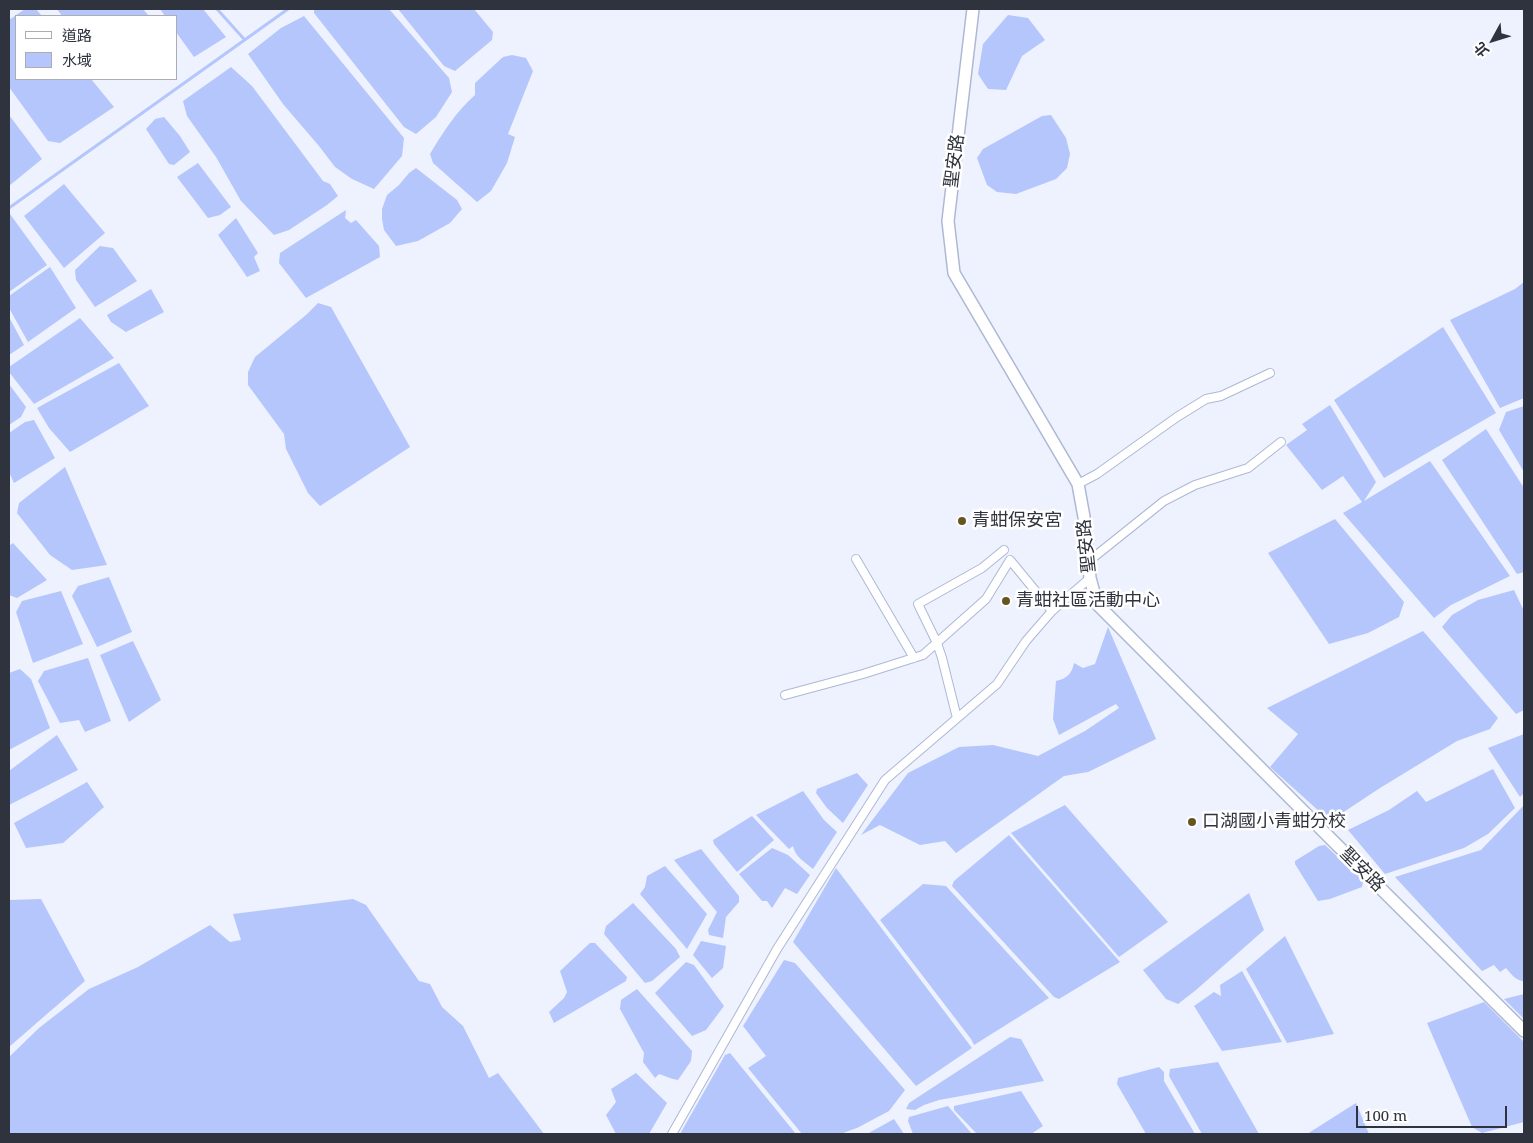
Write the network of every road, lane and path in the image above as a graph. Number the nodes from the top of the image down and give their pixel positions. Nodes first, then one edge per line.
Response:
1 (973, 9) edge
2 (1270, 373) dead end
3 (1281, 442) dead end
4 (1078, 484) junction
5 (1004, 550) dead end
6 (856, 559) dead end
7 (1089, 561) junction
8 (1090, 578) junction
9 (1052, 611) junction
10 (937, 643) junction
11 (914, 658) junction
12 (785, 695) dead end
13 (957, 718) junction
14 (1524, 1031) edge
15 (672, 1134) edge

1 - 4 street, 聖安路
2 - 4 street
3 - 7 street
4 - 7 street, 聖安路
5 - 10 street
6 - 11 street
7 - 8 street, 聖安路
8 - 9 street
8 - 14 street, 聖安路
9 - 10 street
9 - 13 street
10 - 11 street
10 - 13 street
11 - 12 street
13 - 15 street

